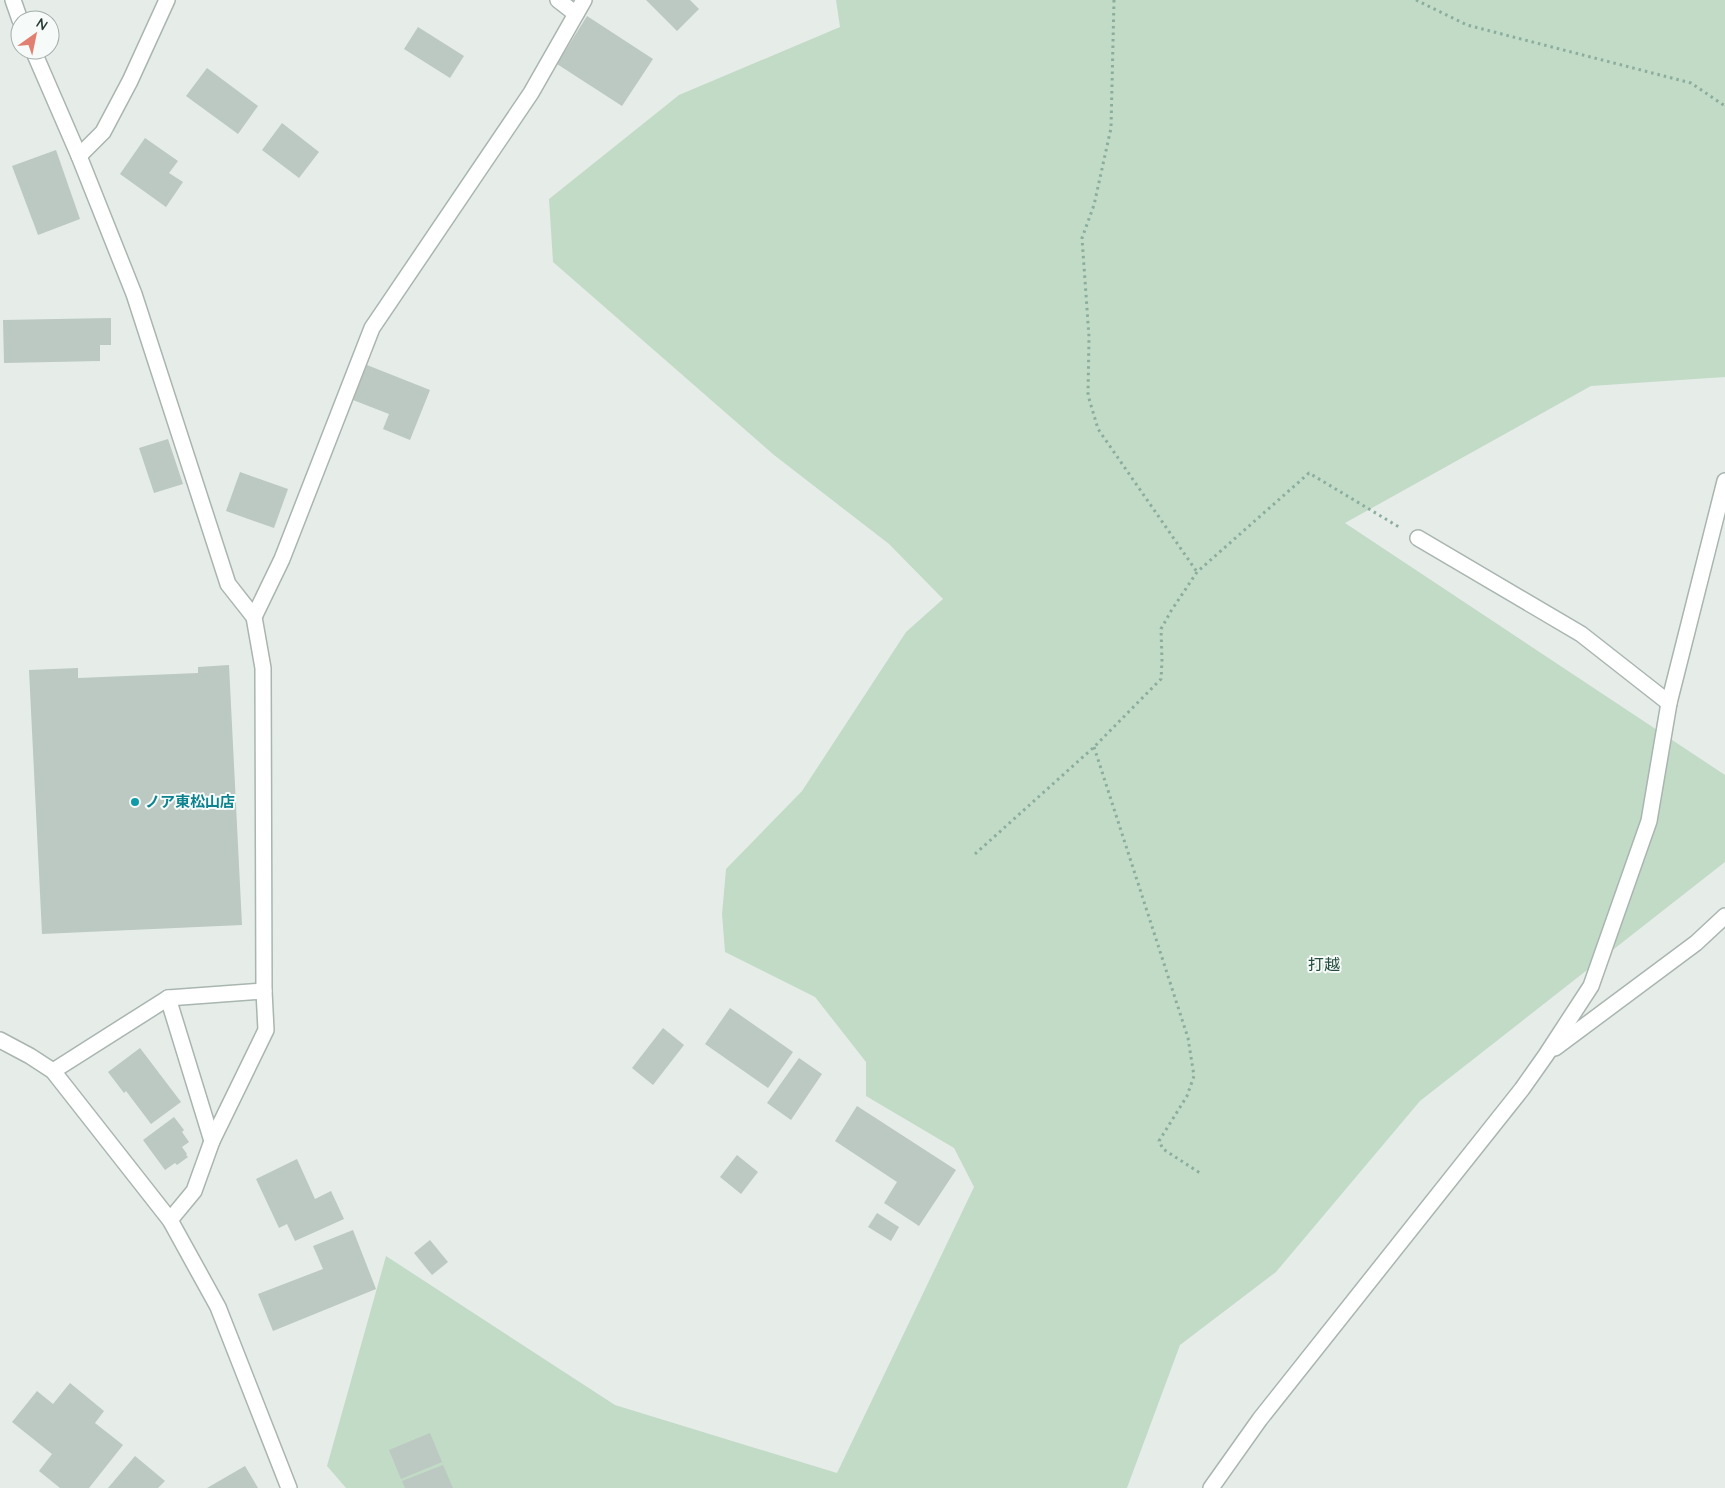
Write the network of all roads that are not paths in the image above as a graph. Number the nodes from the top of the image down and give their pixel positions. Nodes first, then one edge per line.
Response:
1 (167, 0) edge
2 (558, 0) edge
3 (584, 0) edge
4 (576, 14) junction
5 (37, 60) edge
6 (79, 156) junction
7 (1725, 481) edge
8 (1418, 538) road end
9 (254, 617) junction
10 (1670, 702) junction
11 (1725, 916) edge
12 (264, 991) junction
13 (168, 998) junction
14 (0, 1040) edge
15 (1546, 1055) junction
16 (53, 1071) junction
17 (212, 1141) junction
18 (170, 1220) junction
19 (289, 1488) edge
20 (1211, 1488) edge

1 - 6 street
2 - 4 street
3 - 4 street
4 - 9 street
5 - 6 street
6 - 9 street
7 - 10 street
8 - 10 street
9 - 12 street
10 - 15 street
11 - 15 street
12 - 13 street
12 - 17 street
13 - 16 street
13 - 17 street
14 - 16 street
15 - 20 street
16 - 18 street
17 - 18 street
18 - 19 street

